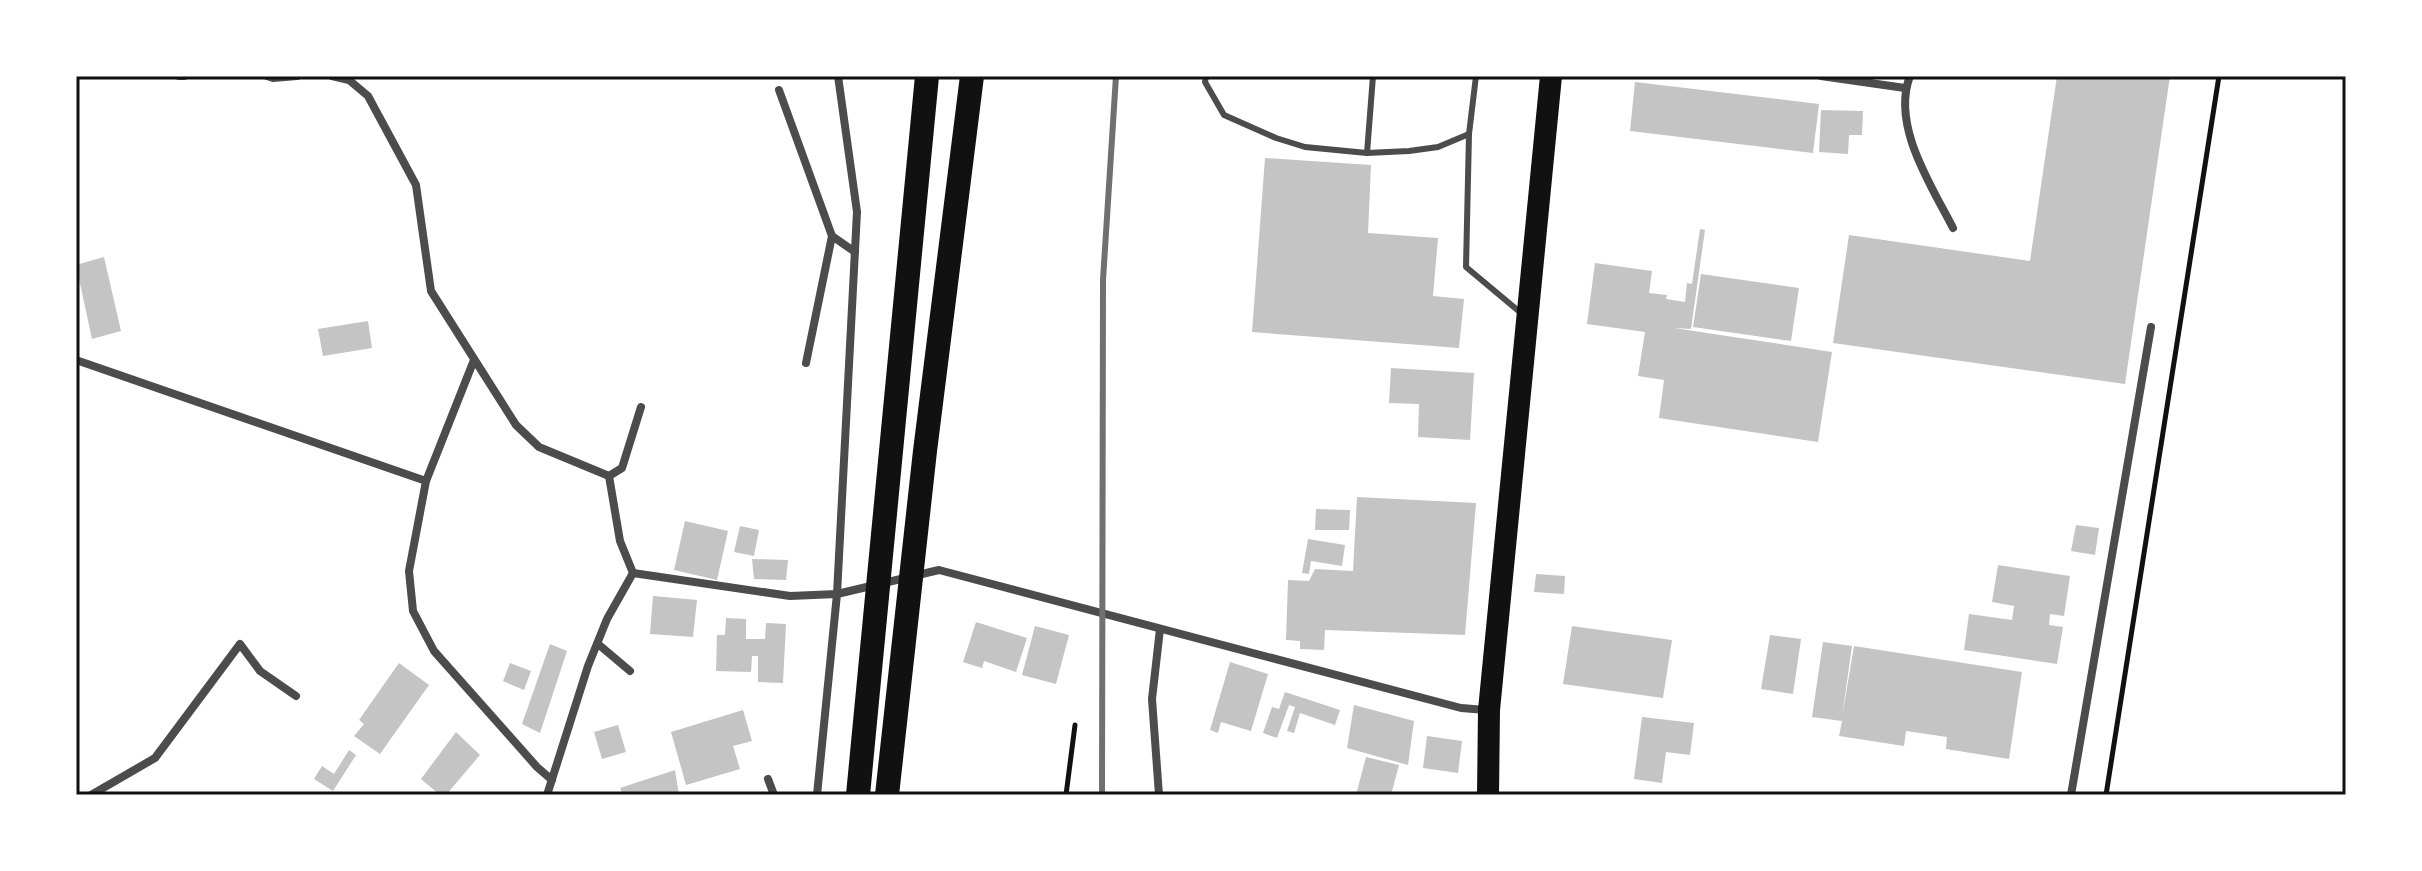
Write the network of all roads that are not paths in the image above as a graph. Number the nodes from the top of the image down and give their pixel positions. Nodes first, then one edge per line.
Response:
1 (267, 76) edge
2 (297, 76) edge
3 (332, 76) edge
4 (838, 76) edge
5 (927, 76) edge
6 (972, 76) edge
7 (1206, 76) edge
8 (1373, 76) edge
9 (1476, 76) edge
10 (1551, 76) edge
11 (1821, 76) edge
12 (1910, 76) edge
13 (1905, 88) junction
14 (779, 90) dead end
15 (1469, 134) junction
16 (1367, 153) junction
17 (1953, 228) dead end
18 (832, 236) junction
19 (855, 252) junction
20 (1527, 318) junction
21 (2151, 327) dead end
22 (76, 360) edge
23 (474, 360) junction
24 (806, 363) dead end
25 (641, 407) dead end
26 (609, 476) junction
27 (426, 481) junction
28 (633, 573) junction
29 (837, 594) junction
30 (1160, 629) junction
31 (598, 644) junction
32 (630, 671) dead end
33 (296, 696) dead end
34 (1489, 710) junction
35 (768, 779) dead end
36 (552, 780) junction
37 (91, 795) edge
38 (547, 795) edge
39 (774, 795) edge
40 (817, 795) edge
41 (858, 795) edge
42 (887, 795) edge
43 (1159, 795) edge
44 (1488, 795) edge
45 (2071, 795) edge

1 - 2 street
3 - 23 street
4 - 19 street
5 - 41 highway
6 - 42 highway
7 - 16 lane
8 - 16 lane
9 - 15 lane
10 - 20 highway
11 - 13 street
12 - 13 street
13 - 17 street
14 - 18 street
15 - 16 lane
15 - 20 lane
18 - 19 street
18 - 24 street
19 - 29 street
20 - 34 highway
21 - 45 street
22 - 27 street
23 - 26 street
23 - 27 street
25 - 26 street
26 - 28 street
27 - 36 street
28 - 29 street
28 - 31 street
29 - 30 street
29 - 40 street
30 - 34 street
30 - 43 street
31 - 32 street
31 - 36 street
33 - 37 street
34 - 44 highway
35 - 39 street
36 - 38 street

